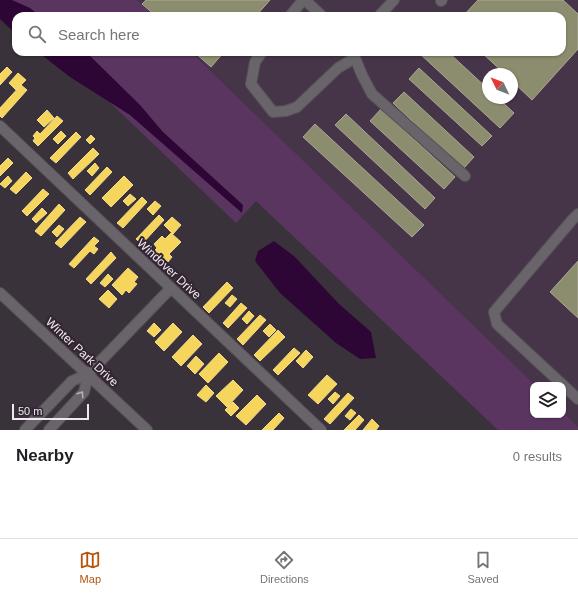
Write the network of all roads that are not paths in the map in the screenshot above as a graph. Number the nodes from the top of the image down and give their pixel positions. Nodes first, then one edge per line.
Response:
1 (304, 0) edge
2 (394, 0) edge
3 (294, 12) edge
4 (318, 12) edge
5 (383, 12) edge
6 (259, 56) edge
7 (356, 56) edge
8 (357, 56) edge
9 (0, 126) edge
10 (465, 176) dead end
11 (578, 214) edge
12 (171, 288) junction
13 (0, 293) edge
14 (88, 374) junction
15 (578, 399) edge
16 (25, 430) edge
17 (49, 430) edge
18 (147, 430) edge
19 (321, 430) edge

1 - 3 street
1 - 4 street
2 - 5 street
6 - 7 street
8 - 10 street
9 - 12 street, Windover Drive
11 - 15 street
12 - 14 street
12 - 19 street, Windover Drive
13 - 14 street, Winter Park Drive
14 - 16 street
17 -> 14 street
14 - 18 street, Winter Park Drive

